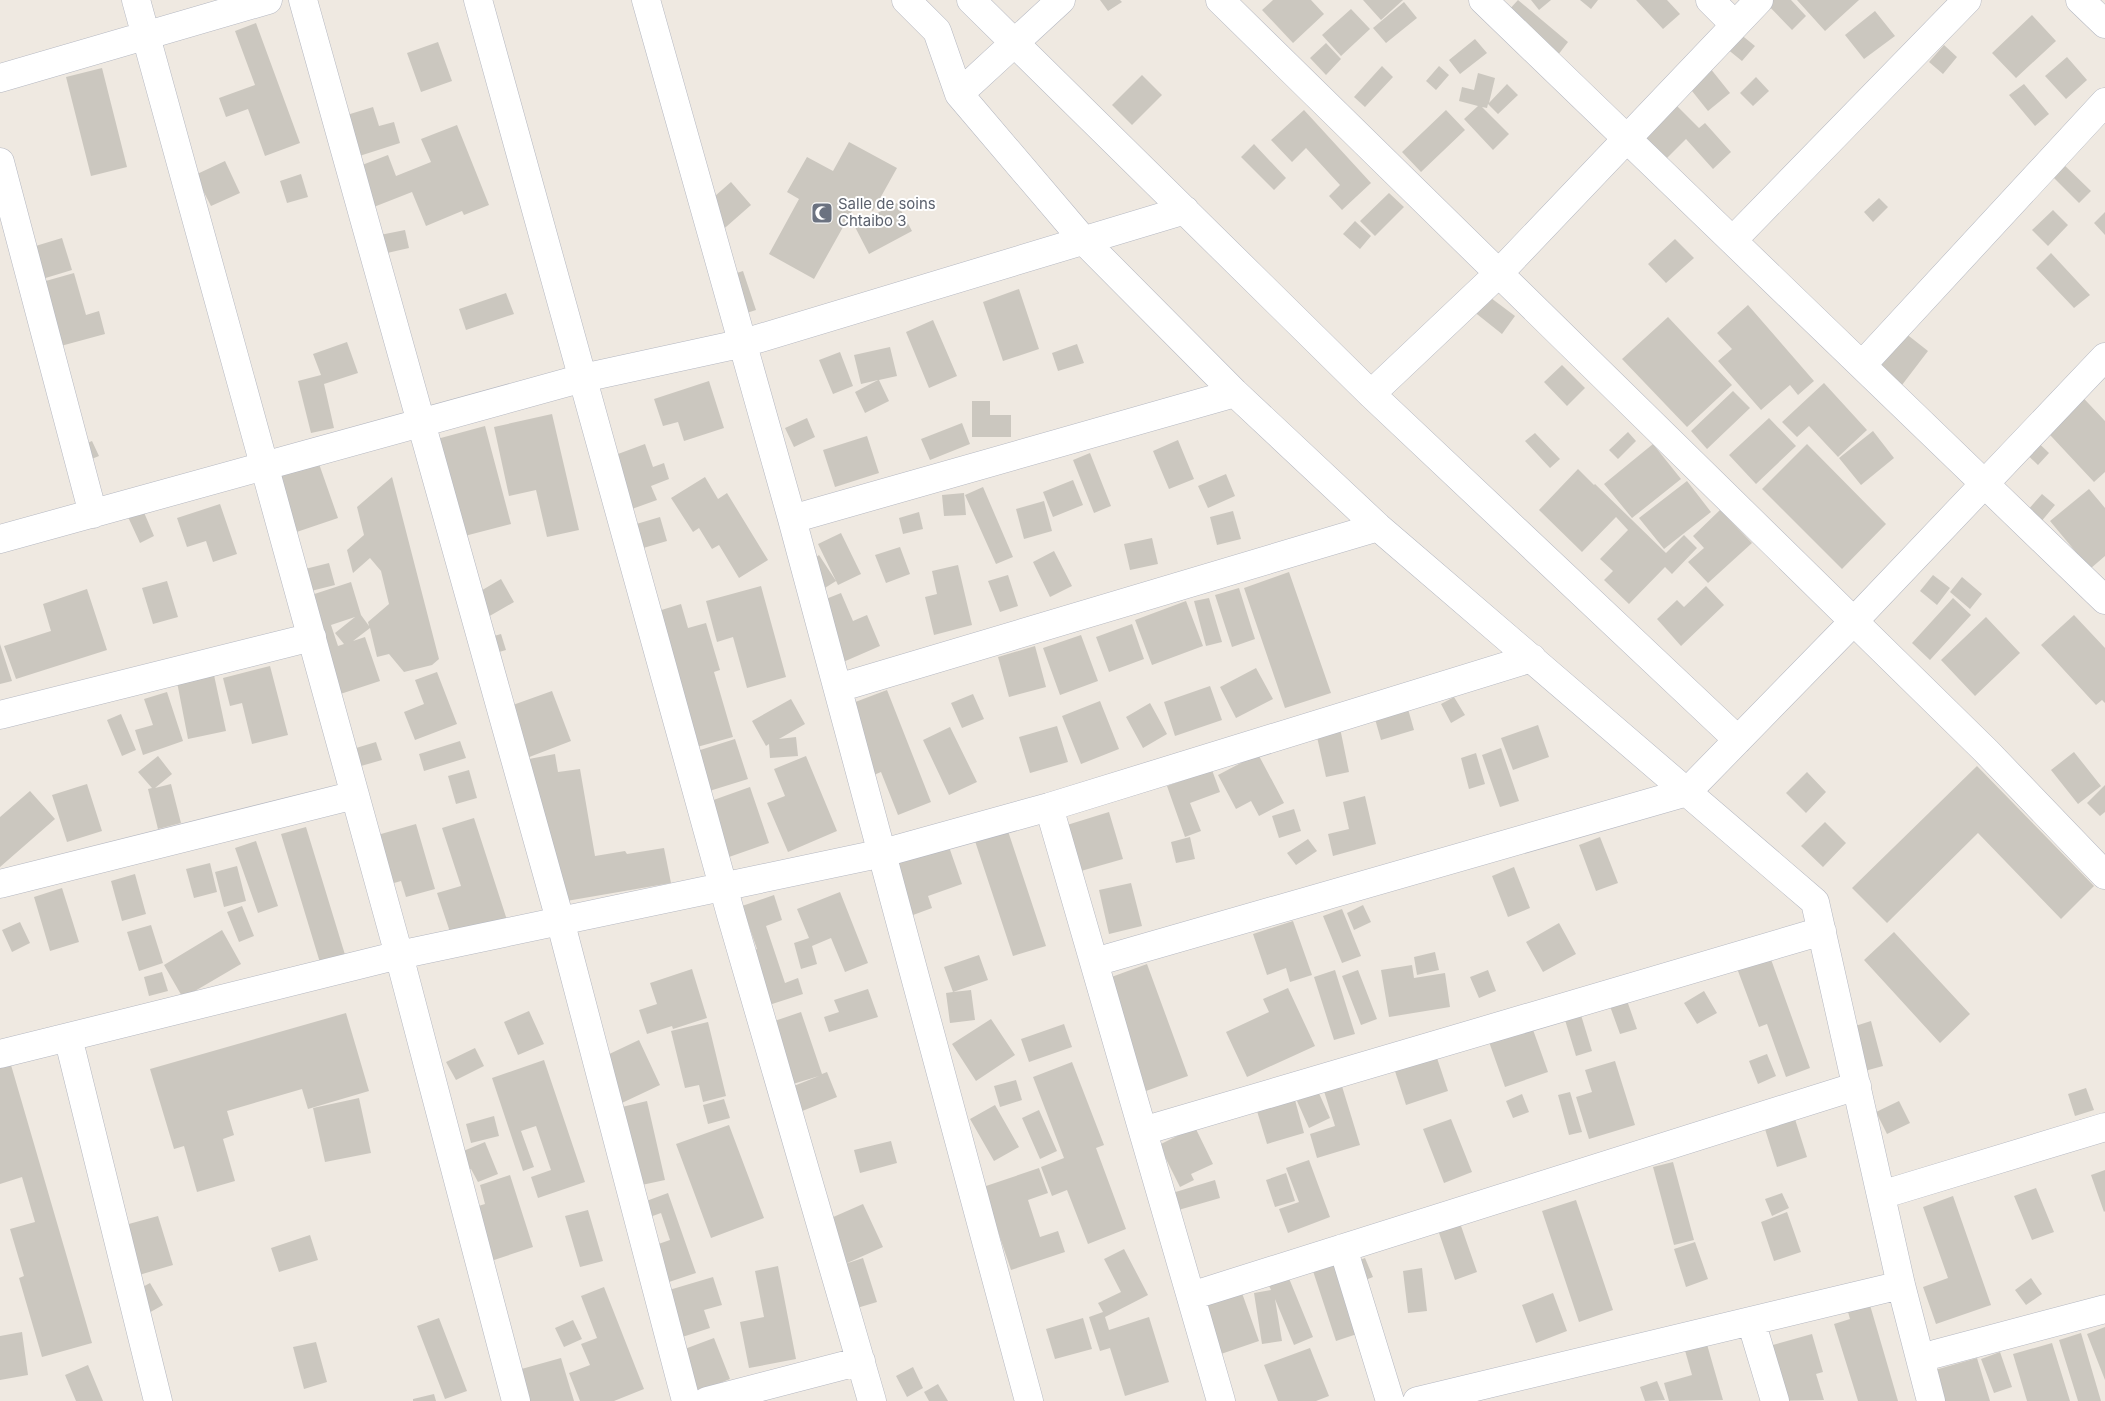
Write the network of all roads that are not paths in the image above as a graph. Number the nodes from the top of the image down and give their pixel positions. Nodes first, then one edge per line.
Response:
1 (136, 0) edge
2 (268, 0) edge
3 (303, 0) edge
4 (478, 0) edge
5 (646, 0) edge
6 (906, 0) edge
7 (971, 0) edge
8 (1061, 0) edge
9 (1220, 0) edge
10 (1483, 0) edge
11 (1710, 0) edge
12 (1759, 0) edge
13 (1967, 0) edge
14 (2080, 0) edge
15 (2105, 24) edge
16 (1735, 25) junction
17 (146, 37) junction
18 (1014, 43) junction
19 (0, 78) edge
20 (959, 94) junction
21 (2105, 102) edge
22 (1627, 138) junction
23 (0, 162) edge
24 (1185, 210) junction
25 (1733, 240) junction
26 (1085, 242) junction
27 (1498, 273) junction
28 (744, 343) junction
29 (2105, 357) edge
30 (1862, 365) junction
31 (583, 378) junction
32 (1235, 393) junction
33 (1371, 394) junction
34 (420, 424) junction
35 (264, 467) junction
36 (1986, 483) junction
37 (93, 514) junction
38 (792, 518) junction
39 (1378, 527) junction
40 (0, 539) edge
41 (2105, 600) edge
42 (1854, 621) junction
43 (312, 637) junction
44 (1532, 658) junction
45 (838, 688) junction
46 (0, 715) edge
47 (1738, 740) junction
48 (1687, 792) junction
49 (355, 795) junction
50 (1050, 806) junction
51 (883, 853) junction
52 (2105, 875) edge
53 (0, 884) edge
54 (723, 886) junction
55 (560, 920) junction
56 (1822, 931) junction
57 (399, 955) junction
58 (1095, 962) junction
59 (68, 1037) junction
60 (0, 1054) edge
61 (1857, 1086) junction
62 (2105, 1127) edge
63 (1143, 1131) junction
64 (1881, 1195) junction
65 (1343, 1248) junction
66 (1901, 1285) junction
67 (1191, 1296) junction
68 (2105, 1309) edge
69 (1751, 1321) junction
70 (1920, 1358) junction
71 (861, 1361) junction
72 (158, 1401) edge
73 (516, 1401) edge
74 (686, 1401) edge
75 (707, 1401) edge
76 (872, 1401) edge
77 (1029, 1401) edge
78 (1222, 1401) edge
79 (1390, 1401) edge
80 (1417, 1401) edge
81 (1775, 1401) edge
82 (1931, 1401) edge

1 - 17 street
2 - 17 street
3 - 34 street
4 - 31 street
5 - 28 street
6 - 20 street
7 - 18 street
8 - 18 street
9 - 27 street
10 - 22 street
11 - 16 street
12 - 16 street
13 - 25 street
14 - 15 street
16 - 22 street
17 - 19 street
17 - 35 street
18 - 20 street
18 - 24 street
20 - 26 street
21 - 30 street
22 - 25 street
22 - 27 street
23 - 37 street
24 - 26 street
24 - 33 street
25 - 30 street
26 - 28 street
26 - 32 street
27 - 33 street
27 - 42 street
28 - 31 street
28 - 38 street
29 - 36 street
30 - 36 street
31 - 34 street
31 - 54 street
32 - 38 street
32 - 39 street
33 - 47 street
34 - 35 street
34 - 55 street
35 - 37 street
35 - 43 street
36 - 41 street
36 - 42 street
37 - 40 street
38 - 45 street
39 - 44 street
39 - 45 street
42 - 47 street
42 - 52 street
43 - 46 street
43 - 49 street
44 - 48 street
44 - 50 street
45 - 51 street
47 - 48 street
48 - 56 street
48 - 58 street
49 - 53 street
49 - 57 street
50 - 51 street
50 - 58 street
51 - 54 street
51 - 77 street
54 - 55 street
54 - 71 street
55 - 57 street
55 - 74 street
56 - 61 street
56 - 63 street
57 - 59 street
57 - 73 street
58 - 63 street
59 - 60 street
59 - 72 street
61 - 64 street
61 - 65 street
62 - 64 street
63 - 67 street
64 - 66 street
65 - 67 street
65 - 79 street
66 - 69 street
66 - 70 street
67 - 78 street
68 - 70 street
69 - 80 street
69 - 81 street
70 - 82 street
71 - 75 street
71 - 76 street

